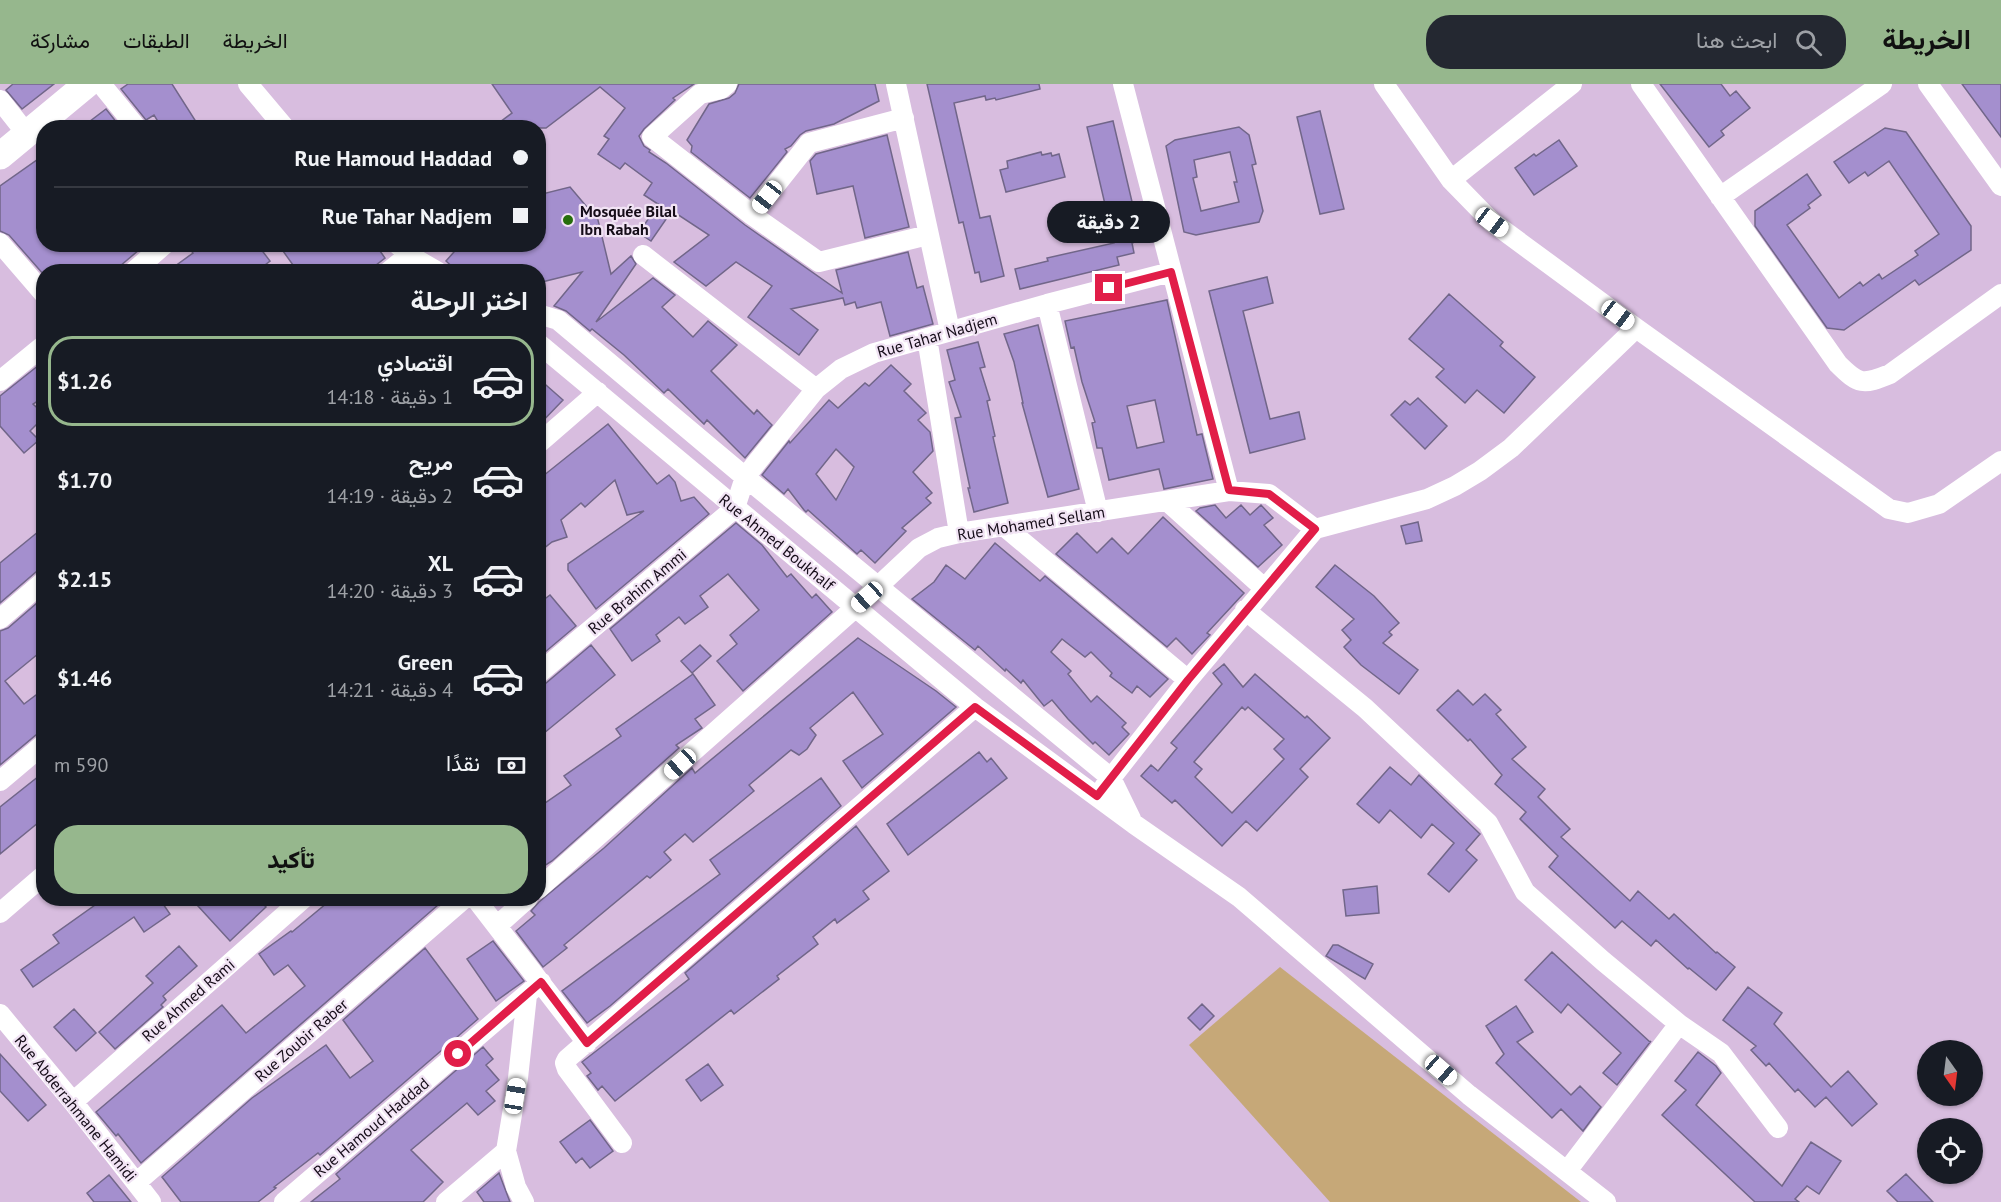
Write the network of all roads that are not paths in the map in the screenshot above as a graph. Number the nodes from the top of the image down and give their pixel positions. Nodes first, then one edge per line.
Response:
1 (87, 84) edge
2 (101, 84) edge
3 (248, 84) edge
4 (726, 84) edge
5 (896, 84) edge
6 (1123, 84) edge
7 (1384, 84) edge
8 (1572, 84) edge
9 (1641, 84) edge
10 (1882, 84) edge
11 (1928, 84) edge
12 (0, 100) edge
13 (904, 118) junction
14 (42, 120) edge
15 (130, 120) edge
16 (278, 120) edge
17 (36, 125) edge
18 (26, 133) junction
19 (0, 156) edge
20 (1451, 180) junction
21 (2001, 186) edge
22 (1720, 197) junction
23 (752, 215) junction
24 (928, 235) junction
25 (0, 243) edge
26 (156, 252) edge
27 (406, 252) edge
28 (643, 255) dead end
29 (142, 264) edge
30 (425, 264) edge
31 (1171, 272) junction
32 (36, 285) edge
33 (2001, 294) edge
34 (1047, 304) junction
35 (546, 316) edge
36 (1636, 328) junction
37 (950, 331) junction
38 (927, 338) junction
39 (546, 350) edge
40 (36, 352) edge
41 (0, 381) edge
42 (816, 389) junction
43 (598, 392) junction
44 (546, 437) edge
45 (2001, 461) edge
46 (745, 477) junction
47 (1229, 490) junction
48 (1167, 501) junction
49 (735, 508) junction
50 (1098, 512) junction
51 (1005, 527) junction
52 (1315, 529) junction
53 (959, 533) junction
54 (878, 586) junction
55 (36, 588) edge
56 (1264, 588) junction
57 (856, 607) junction
58 (1245, 610) junction
59 (0, 619) edge
60 (546, 667) edge
61 (1188, 680) junction
62 (975, 707) junction
63 (36, 751) edge
64 (1111, 778) junction
65 (0, 781) edge
66 (1097, 796) junction
67 (1134, 824) junction
68 (36, 882) edge
69 (546, 882) edge
70 (295, 906) edge
71 (456, 906) edge
72 (482, 906) edge
73 (519, 906) edge
74 (0, 913) edge
75 (498, 926) junction
76 (534, 988) junction
77 (0, 1014) edge
78 (1679, 1024) junction
79 (587, 1043) junction
80 (73, 1102) junction
81 (1778, 1128) dead end
82 (622, 1143) dead end
83 (506, 1151) junction
84 (1567, 1171) junction
85 (136, 1182) junction
86 (151, 1202) edge
87 (284, 1202) edge
88 (446, 1202) edge
89 (524, 1202) edge
90 (1606, 1202) edge

1 - 14 main road
2 - 15 street
3 - 16 street
4 - 23 street
5 - 13 street
6 - 31 street
7 - 20 street
8 - 20 street
9 - 22 street
10 - 22 street
11 - 21 street
12 - 18 street
13 - 23 street
13 - 24 street
17 - 18 main road
18 - 19 main road
20 - 36 street
22 - 33 street
23 - 24 street
24 - 37 street
25 - 32 street
26 - 29 street
27 - 30 street
28 - 42 street
31 - 34 street, Rue Tahar Nadjem
31 - 47 street
34 - 37 street, Rue Tahar Nadjem
34 - 50 street
35 - 46 street
36 - 45 street
36 - 52 street
37 - 38 street, Rue Tahar Nadjem
38 - 42 street, Rue Tahar Nadjem
38 - 53 street
39 - 43 street, Rue Ahmed Boukhalf
40 - 41 street
42 - 46 street, Rue Tahar Nadjem
43 - 44 street
43 - 49 street, Rue Ahmed Boukhalf
46 - 49 street, Rue Tahar Nadjem
46 - 54 street
47 - 48 street, Rue Mohamed Sellam
47 - 52 street, Rue Mohamed Sellam
48 - 50 street, Rue Mohamed Sellam
48 - 56 street
49 - 57 street, Rue Ahmed Boukhalf
49 - 60 street, Rue Brahim Ammi
50 - 51 street, Rue Mohamed Sellam
51 - 53 street, Rue Mohamed Sellam
51 - 61 street
52 - 56 street
53 - 54 street, Rue Mohamed Sellam
54 - 57 street, Rue Mohamed Sellam
54 - 64 street
55 - 59 street
56 - 58 street
57 - 62 street, Rue Ahmed Boukhalf
57 - 69 street, Rue Mohamed Sellam
58 - 61 street
58 - 78 street
61 - 64 street
62 - 66 street, Rue Ahmed Boukhalf
62 - 79 street
63 - 65 street
64 - 66 street
64 - 67 street
66 - 67 street, Rue Ahmed Boukhalf
67 - 84 street, Rue Ahmed Boukhalf
68 - 74 street
70 - 80 street, Rue Ahmed Rami
71 - 85 street, Rue Zoubir Raber
72 - 75 street
73 - 75 street
75 - 76 street
76 - 79 street
76 - 83 street
76 - 87 street, Rue Hamoud Haddad
77 - 80 street, Rue Abderrahmane Hamidi
78 - 81 street
78 - 84 street
79 - 82 street
80 - 85 street, Rue Abderrahmane Hamidi
83 - 88 street
83 - 89 street
84 - 90 street, Rue Ahmed Boukhalf
85 - 86 street, Rue Abderrahmane Hamidi

